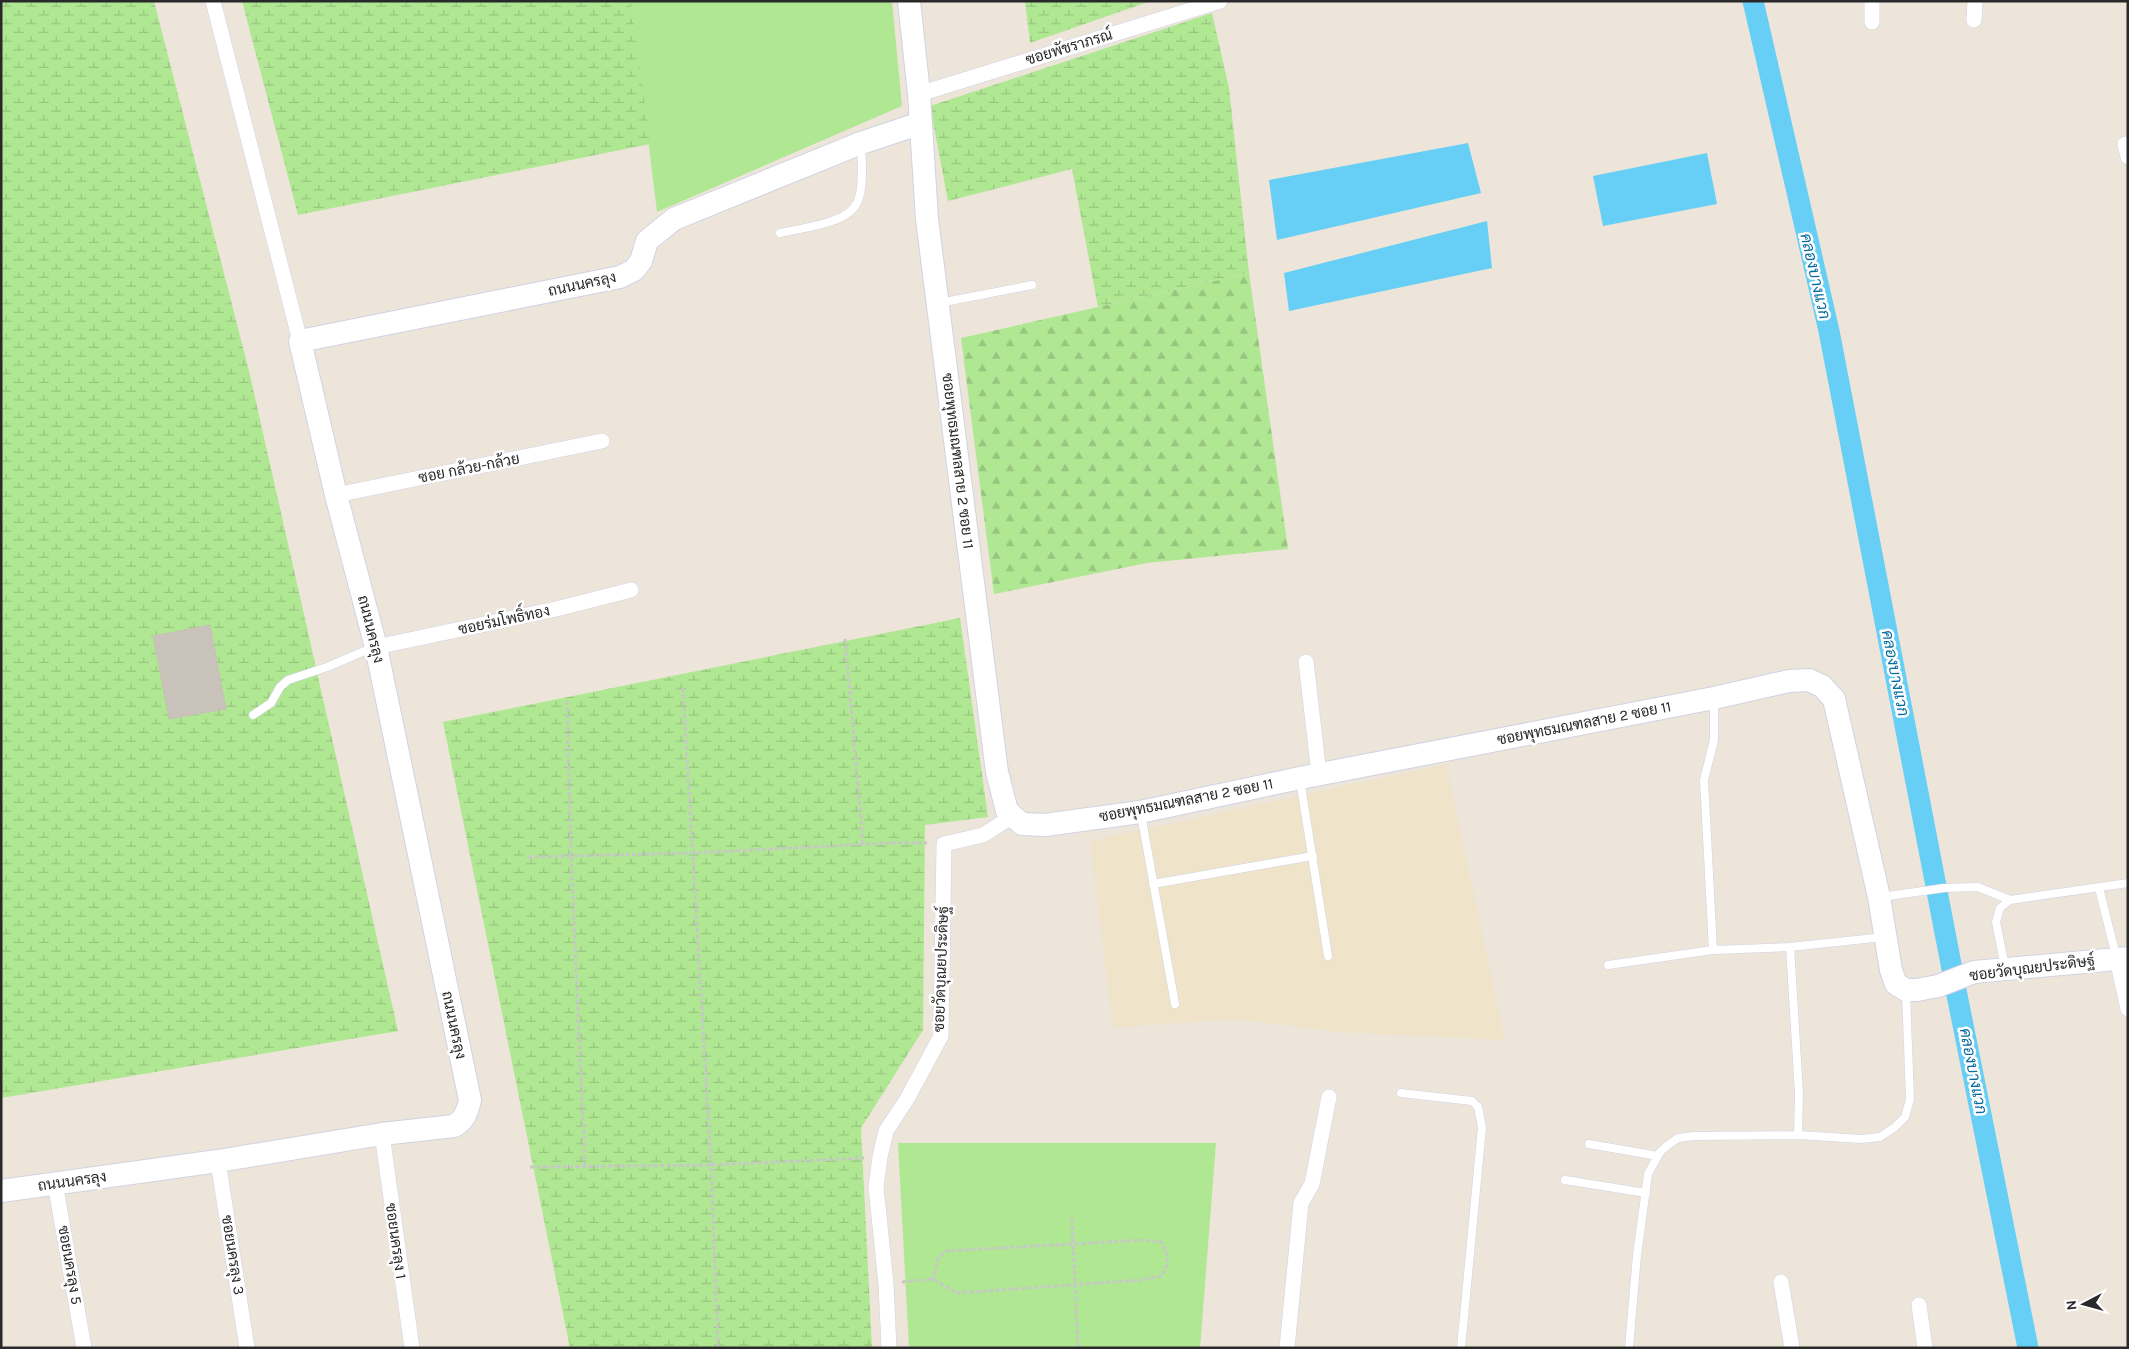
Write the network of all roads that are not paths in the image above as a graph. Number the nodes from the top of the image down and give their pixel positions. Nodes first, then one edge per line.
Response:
1 (213, 1) edge
2 (908, 1) edge
3 (1220, 1) edge
4 (1872, 1) edge
5 (1975, 1) edge
6 (1974, 20) dead end
7 (1872, 22) dead end
8 (919, 94) junction
9 (921, 123) junction
10 (861, 143) junction
11 (780, 233) dead end
12 (1032, 285) dead end
13 (938, 303) junction
14 (300, 341) junction
15 (602, 441) dead end
16 (336, 495) junction
17 (631, 590) dead end
18 (376, 646) junction
19 (1306, 662) dead end
20 (1714, 698) junction
21 (253, 715) dead end
22 (1310, 776) junction
23 (1140, 812) junction
24 (1013, 816) junction
25 (1313, 856) junction
26 (2128, 883) edge
27 (1153, 884) junction
28 (2099, 888) junction
29 (1880, 897) junction
30 (2010, 900) junction
31 (1886, 937) junction
32 (1790, 947) junction
33 (1713, 950) junction
34 (1328, 956) dead end
35 (2122, 958) edge
36 (1608, 965) dead end
37 (2005, 969) junction
38 (1906, 990) junction
39 (1175, 1004) dead end
40 (2128, 1009) edge
41 (1401, 1093) dead end
42 (1329, 1097) dead end
43 (382, 1134) junction
44 (1798, 1136) junction
45 (1589, 1144) dead end
46 (1658, 1156) junction
47 (218, 1161) junction
48 (1565, 1180) dead end
49 (55, 1183) junction
50 (1, 1191) edge
51 (1646, 1193) junction
52 (1781, 1282) dead end
53 (1919, 1305) dead end
54 (84, 1348) edge
55 (247, 1348) edge
56 (412, 1348) edge
57 (890, 1348) edge
58 (1287, 1348) edge
59 (1461, 1348) edge
60 (1629, 1348) edge
61 (1792, 1348) edge
62 (1925, 1348) edge

1 - 14 street
2 - 8 street, ซอยพุทธมณฑลสาย 2 ซอย 11
3 - 8 street, ซอยพัชราภรณ์
4 - 7 street
5 - 6 street
8 - 9 street, ซอยพุทธมณฑลสาย 2 ซอย 11
9 - 10 street, ถนนนครลุง
9 - 13 street, ซอยพุทธมณฑลสาย 2 ซอย 11
10 - 11 lane
10 - 14 street, ถนนนครลุง
12 - 13 lane
13 - 24 street, ซอยพุทธมณฑลสาย 2 ซอย 11
14 - 16 street, ถนนนครลุง
15 - 16 street, ซอย กล้วย-กล้วย
16 - 18 street, ถนนนครลุง
17 - 18 street, ซอยร่มโพธิ์ทอง
18 - 21 lane
18 - 43 street, ถนนนครลุง
19 - 22 street
20 - 22 street, ซอยพุทธมณฑลสาย 2 ซอย 11
20 - 29 street, ซอยพุทธมณฑลสาย 2 ซอย 11
20 - 33 lane
22 - 23 street, ซอยพุทธมณฑลสาย 2 ซอย 11
22 - 25 lane
23 - 24 street, ซอยพุทธมณฑลสาย 2 ซอย 11
23 - 27 lane
24 - 57 street, ซอยวัดบุณยประดิษฐ์
25 - 27 lane
25 - 34 lane
26 - 28 lane
27 - 39 lane
28 - 30 lane
28 - 35 lane
29 - 30 lane
29 - 31 street, ซอยพุทธมณฑลสาย 2 ซอย 11
30 - 37 lane
31 - 32 lane
31 - 38 street, ซอยพุทธมณฑลสาย 2 ซอย 11
32 - 33 lane
32 - 44 lane
33 - 36 lane
35 - 37 street, ซอยวัดบุณยประดิษฐ์
35 - 40 street
37 - 38 street, ซอยวัดบุณยประดิษฐ์
38 - 44 lane
41 - 59 lane
42 - 58 street
43 - 47 street, ถนนนครลุง
43 - 56 street, ซอยนครลุง 1
44 - 46 lane
45 - 46 lane
46 - 51 lane
47 - 49 street, ถนนนครลุง
47 - 55 street, ซอยนครลุง 3
48 - 51 lane
49 - 50 street, ถนนนครลุง
49 - 54 street, ซอยนครลุง 5
51 - 60 lane
52 - 61 street
53 - 62 street

